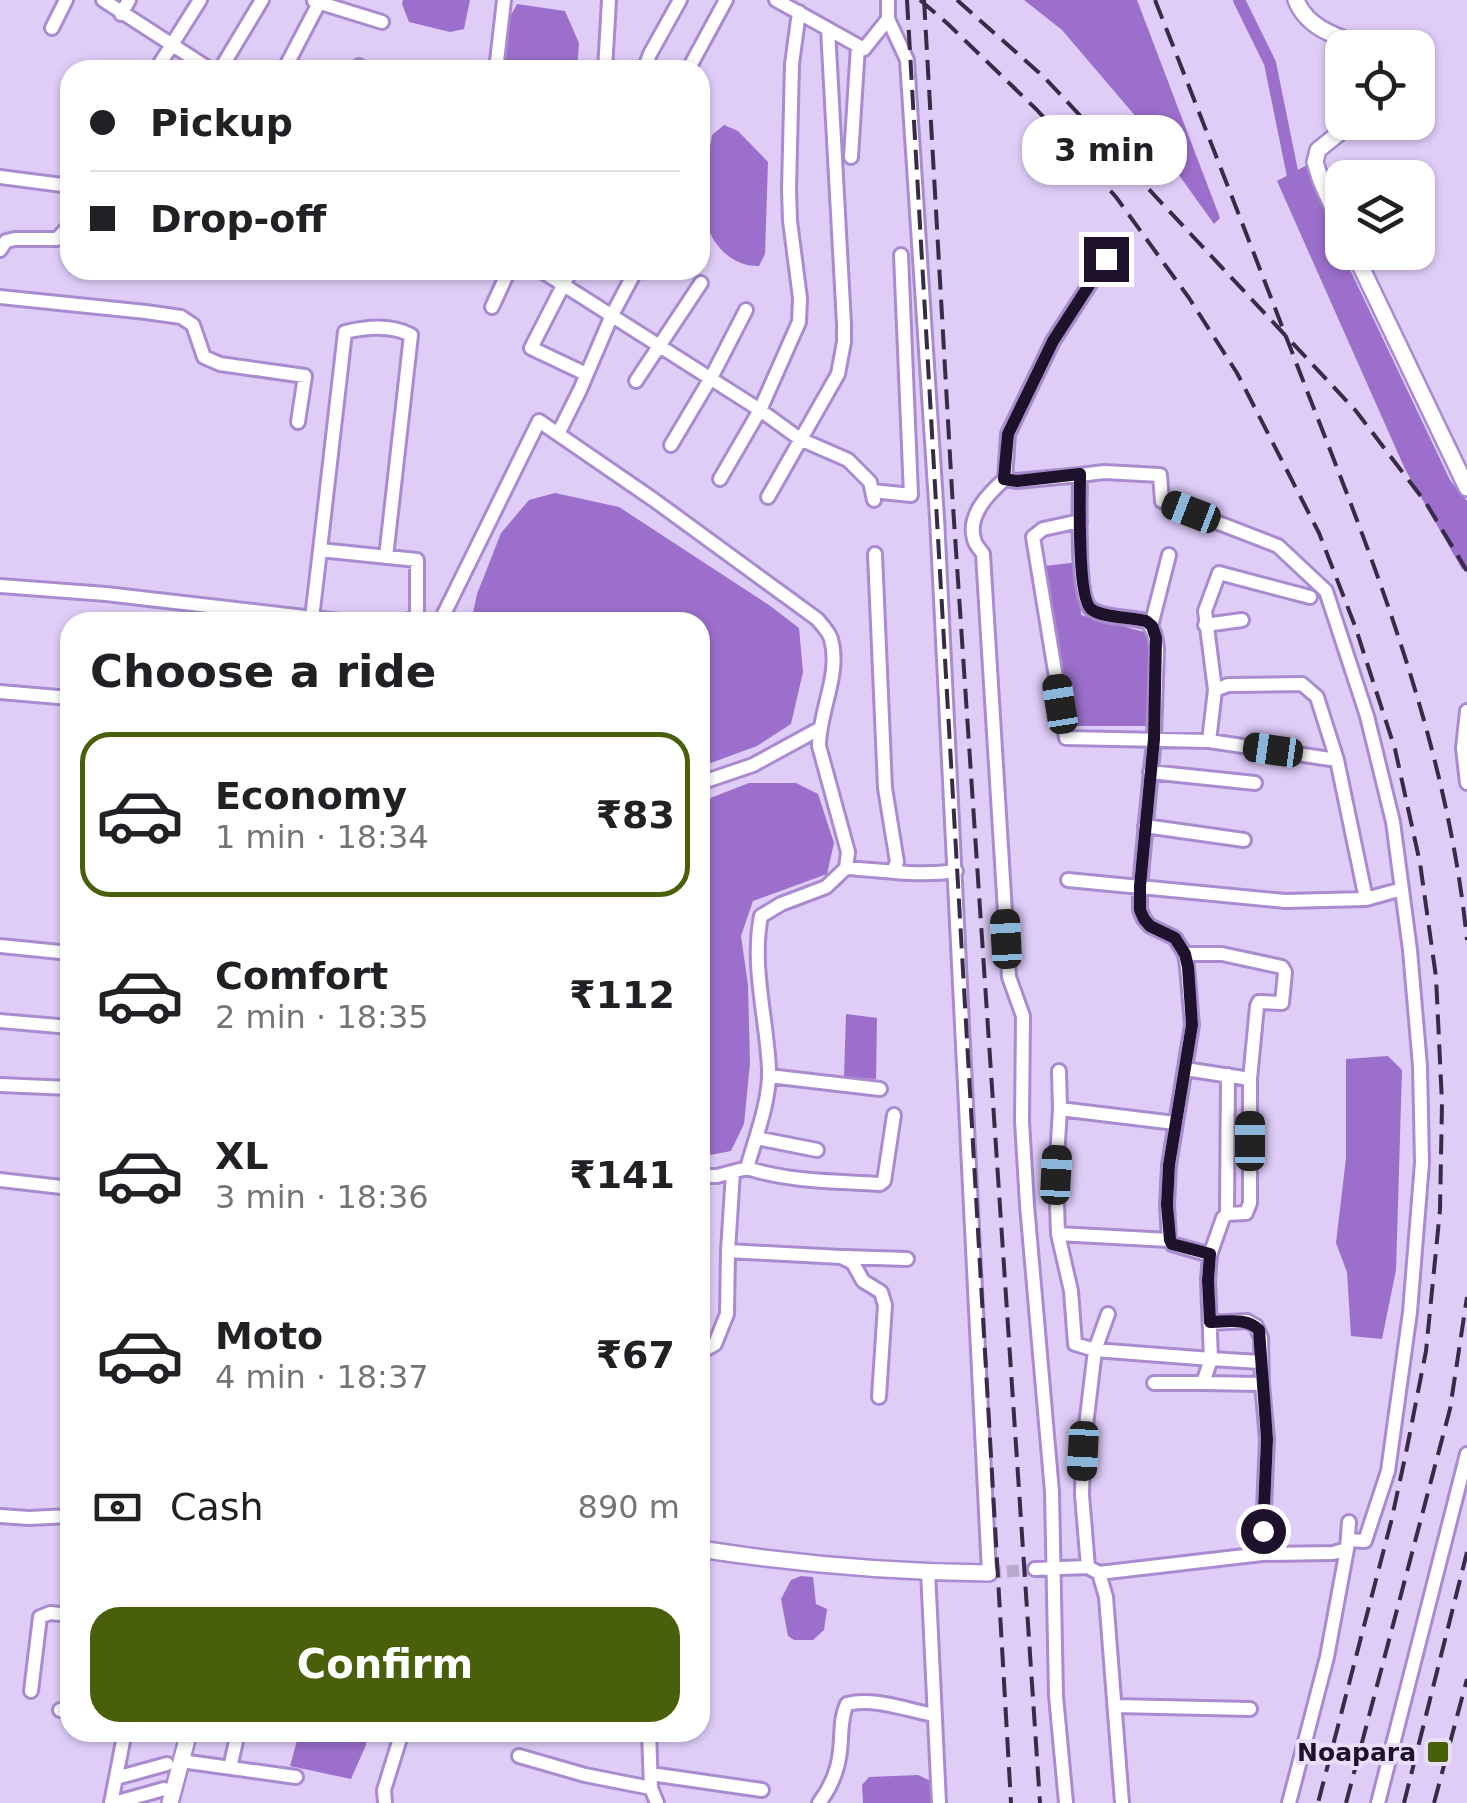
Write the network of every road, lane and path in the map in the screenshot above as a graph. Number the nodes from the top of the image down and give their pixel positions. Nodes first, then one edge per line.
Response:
1 (66, 0) edge
2 (102, 0) edge
3 (130, 0) edge
4 (200, 0) edge
5 (262, 0) edge
6 (504, 0) edge
7 (609, 0) edge
8 (680, 0) edge
9 (726, 0) edge
10 (776, 0) edge
11 (888, 0) edge
12 (1296, 0) edge
13 (315, 1) edge
14 (799, 12) junction
15 (121, 14) junction
16 (888, 19) junction
17 (382, 22) dead end
18 (52, 28) dead end
19 (828, 29) junction
20 (1325, 30) edge
21 (171, 45) junction
22 (858, 46) junction
23 (162, 60) edge
24 (196, 60) edge
25 (226, 60) edge
26 (288, 60) edge
27 (497, 60) edge
28 (606, 60) edge
29 (648, 60) edge
30 (693, 60) edge
31 (1330, 140) edge
32 (851, 157) dead end
33 (0, 177) edge
34 (60, 185) edge
35 (1325, 191) edge
36 (60, 235) edge
37 (0, 250) edge
38 (900, 255) dead end
39 (1106, 259) dead end
40 (1363, 270) edge
41 (504, 280) edge
42 (555, 280) edge
43 (565, 280) edge
44 (631, 280) edge
45 (701, 283) dead end
46 (562, 285) junction
47 (0, 297) edge
48 (492, 307) dead end
49 (746, 310) dead end
50 (612, 314) junction
51 (659, 346) junction
52 (586, 374) junction
53 (710, 379) junction
54 (636, 381) dead end
55 (760, 410) junction
56 (298, 422) dead end
57 (560, 430) junction
58 (800, 439) junction
59 (671, 445) dead end
60 (1080, 474) junction
61 (1004, 479) junction
62 (720, 480) dead end
63 (910, 486) junction
64 (935, 487) junction
65 (1467, 488) edge
66 (768, 497) dead end
67 (1080, 521) junction
68 (320, 550) junction
69 (874, 554) dead end
70 (1169, 556) dead end
71 (386, 557) junction
72 (0, 586) edge
73 (1310, 597) dead end
74 (260, 612) edge
75 (313, 612) edge
76 (416, 612) edge
77 (445, 612) edge
78 (1242, 620) dead end
79 (1205, 625) junction
80 (1152, 626) junction
81 (1215, 690) junction
82 (0, 692) edge
83 (60, 697) edge
84 (1467, 711) edge
85 (819, 729) junction
86 (1154, 739) junction
87 (1209, 741) junction
88 (1337, 760) junction
89 (1150, 772) junction
90 (710, 780) edge
91 (1255, 783) dead end
92 (1467, 783) edge
93 (1146, 826) junction
94 (1244, 840) dead end
95 (846, 868) junction
96 (893, 871) junction
97 (956, 871) junction
98 (1068, 880) dead end
99 (1140, 886) junction
100 (1402, 889) junction
101 (1366, 899) junction
102 (0, 946) edge
103 (60, 951) edge
104 (1185, 954) junction
105 (0, 1021) edge
106 (60, 1026) edge
107 (1186, 1069) junction
108 (1058, 1070) dead end
109 (769, 1076) junction
110 (1228, 1076) junction
111 (1250, 1079) junction
112 (0, 1085) edge
113 (60, 1088) edge
114 (880, 1089) dead end
115 (1060, 1109) junction
116 (894, 1115) dead end
117 (1174, 1123) junction
118 (756, 1138) junction
119 (818, 1150) dead end
120 (740, 1170) junction
121 (710, 1176) edge
122 (0, 1180) edge
123 (60, 1187) edge
124 (1227, 1214) junction
125 (1058, 1234) junction
126 (1170, 1240) junction
127 (728, 1251) junction
128 (1210, 1254) junction
129 (841, 1257) junction
130 (906, 1258) dead end
131 (1108, 1314) dead end
132 (1210, 1322) junction
133 (710, 1347) edge
134 (1095, 1350) junction
135 (1210, 1359) junction
136 (1260, 1362) junction
137 (1154, 1383) dead end
138 (1203, 1383) junction
139 (1262, 1384) junction
140 (880, 1398) dead end
141 (1467, 1454) edge
142 (0, 1516) edge
143 (60, 1516) edge
144 (1350, 1522) dead end
145 (1348, 1544) junction
146 (710, 1551) edge
147 (1262, 1554) junction
148 (1053, 1567) junction
149 (1036, 1568) tunnel mouth
150 (1094, 1570) junction
151 (928, 1571) junction
152 (989, 1573) joint
153 (60, 1614) edge
154 (31, 1691) dead end
155 (1115, 1706) junction
156 (1250, 1709) dead end
157 (934, 1716) junction
158 (122, 1742) edge
159 (184, 1742) edge
160 (236, 1742) edge
161 (399, 1742) edge
162 (649, 1742) edge
163 (519, 1756) dead end
164 (174, 1762) junction
165 (230, 1768) junction
166 (296, 1777) dead end
167 (116, 1778) junction
168 (651, 1781) junction
169 (762, 1790) dead end
170 (167, 1796) edge
171 (112, 1803) edge
172 (385, 1803) edge
173 (657, 1803) edge
174 (819, 1803) edge
175 (939, 1803) edge
176 (1066, 1803) edge
177 (1122, 1803) edge
178 (1289, 1803) edge
179 (1378, 1803) edge

1 - 18 street
2 - 15 street
3 - 15 street
4 - 21 street
5 - 25 street
6 - 27 street
7 - 28 street
8 - 29 street
9 - 30 street
10 - 14 street
11 - 16 street
12 - 20 street
13 - 17 street
13 - 26 street
14 - 19 street
14 - 55 street
15 - 21 street
16 - 22 street
16 - 64 street
19 - 22 street
19 - 58 street
21 - 23 street
21 - 24 street
22 - 32 street
31 - 35 street
33 - 34 street
36 - 37 street
38 - 63 street
39 - 61 street
40 - 65 street
41 - 48 street
42 - 46 street
43 - 46 street
44 - 50 street
45 - 51 street
46 - 50 street
46 - 52 street
47 - 56 street
49 - 53 street
50 - 51 street
50 - 52 street
51 - 53 street
51 - 54 street
52 - 57 street
53 - 55 street
53 - 59 street
55 - 58 street
55 - 62 street
57 - 77 street
57 - 85 street
58 - 63 street
58 - 66 street
60 - 61 street
60 - 67 street
60 - 100 street
61 - 148 street
63 - 64 street
64 - 97 street
67 - 80 street
67 - 86 street
68 - 71 street
68 - 71 street
68 - 75 street
69 - 96 street
70 - 80 street
71 - 76 street
72 - 74 street
73 - 79 street
78 - 79 street
79 - 81 street
80 - 86 street
81 - 87 street
81 - 88 street
82 - 83 street
84 - 92 street
85 - 90 street
85 - 95 street
86 - 87 street
86 - 89 street
87 - 88 street
88 - 101 street
89 - 91 street
89 - 93 street
93 - 94 street
93 - 99 street
95 - 96 street
95 - 109 street
96 - 97 street
97 - 152 street
98 - 99 street
99 - 101 street
99 - 104 street
100 - 101 street
100 - 145 street
102 - 103 street
104 - 107 street
104 - 111 street
105 - 106 street
107 - 110 street
107 - 117 street
108 - 115 street
109 - 114 street
109 - 118 street
110 - 111 street
110 - 124 street
111 - 124 street
112 - 113 street
115 - 117 street
115 - 125 street
116 - 120 street
117 - 126 street
118 - 119 street
118 - 120 street
120 - 121 street
120 - 127 street
122 - 123 street
124 - 128 street
125 - 126 street
125 - 134 street
126 - 128 street
127 - 129 street
127 - 133 street
128 - 132 street
129 - 130 street
129 - 140 street
131 - 134 street
132 - 135 street
132 - 136 street
134 - 135 street
134 - 150 street
135 - 136 street
135 - 138 street
136 - 139 street
137 - 138 street
138 - 139 street
139 - 147 street
141 - 179 street
142 - 143 street
144 - 145 street
145 - 147 street
145 - 178 street
146 - 151 street
147 - 150 street
148 - 149 street
148 - 150 street
148 - 176 street
150 - 155 street
151 - 152 street
151 - 157 street
153 - 154 street
155 - 156 street
155 - 177 street
157 - 174 street
157 - 175 street
158 - 167 street
159 - 164 street
160 - 165 street
161 - 172 street
162 - 168 street
163 - 168 street
164 - 165 street
164 - 167 street
164 - 170 street
165 - 166 street
167 - 171 street
168 - 169 street
168 - 173 street
170 - 171 street

